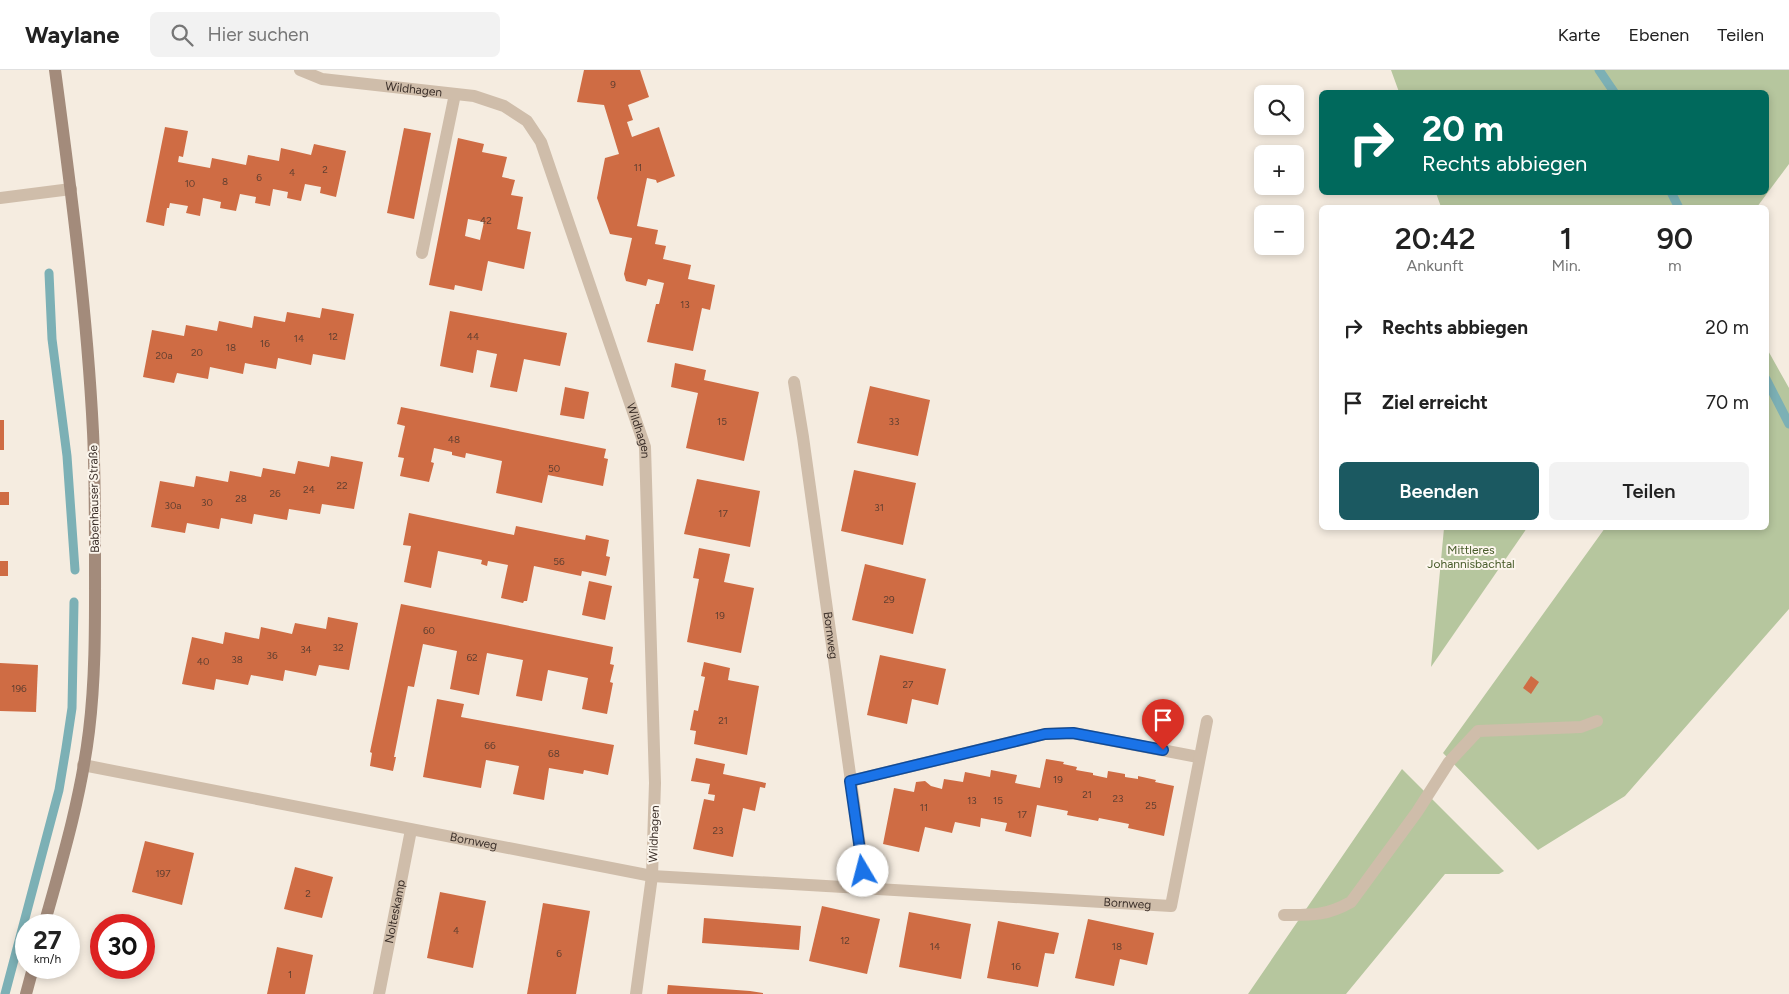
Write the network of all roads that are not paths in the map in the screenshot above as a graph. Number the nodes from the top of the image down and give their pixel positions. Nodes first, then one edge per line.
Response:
1 (55, 70) edge
2 (300, 70) edge
3 (455, 94) junction
4 (71, 189) junction
5 (0, 198) edge
6 (422, 253) dead end
7 (794, 382) dead end
8 (1207, 720) dead end
9 (1598, 721) dead end
10 (1198, 757) junction
11 (83, 765) junction
12 (850, 781) junction
13 (411, 830) junction
14 (652, 876) junction
15 (866, 889) junction
16 (47, 914) edge
17 (1284, 915) dead end
18 (30, 979) edge
19 (26, 994) edge
20 (379, 994) edge
21 (636, 994) edge

1 - 4 main road, Babenhauser Straße
2 - 3 street, Wildhagen
3 - 6 street
3 - 14 street, Wildhagen
4 - 5 street
4 - 11 main road, Babenhauser Straße
7 - 12 street, Bornweg
8 - 10 street, Bornweg
9 - 17 street
10 - 12 street
10 - 15 street, Bornweg
11 - 13 street, Bornweg
11 - 16 main road, Babenhauser Straße
12 - 15 street, Bornweg
13 - 14 street, Bornweg
13 - 20 street, Nolteskamp
14 - 15 street, Bornweg
14 - 21 street, Wildhagen
18 - 19 main road

